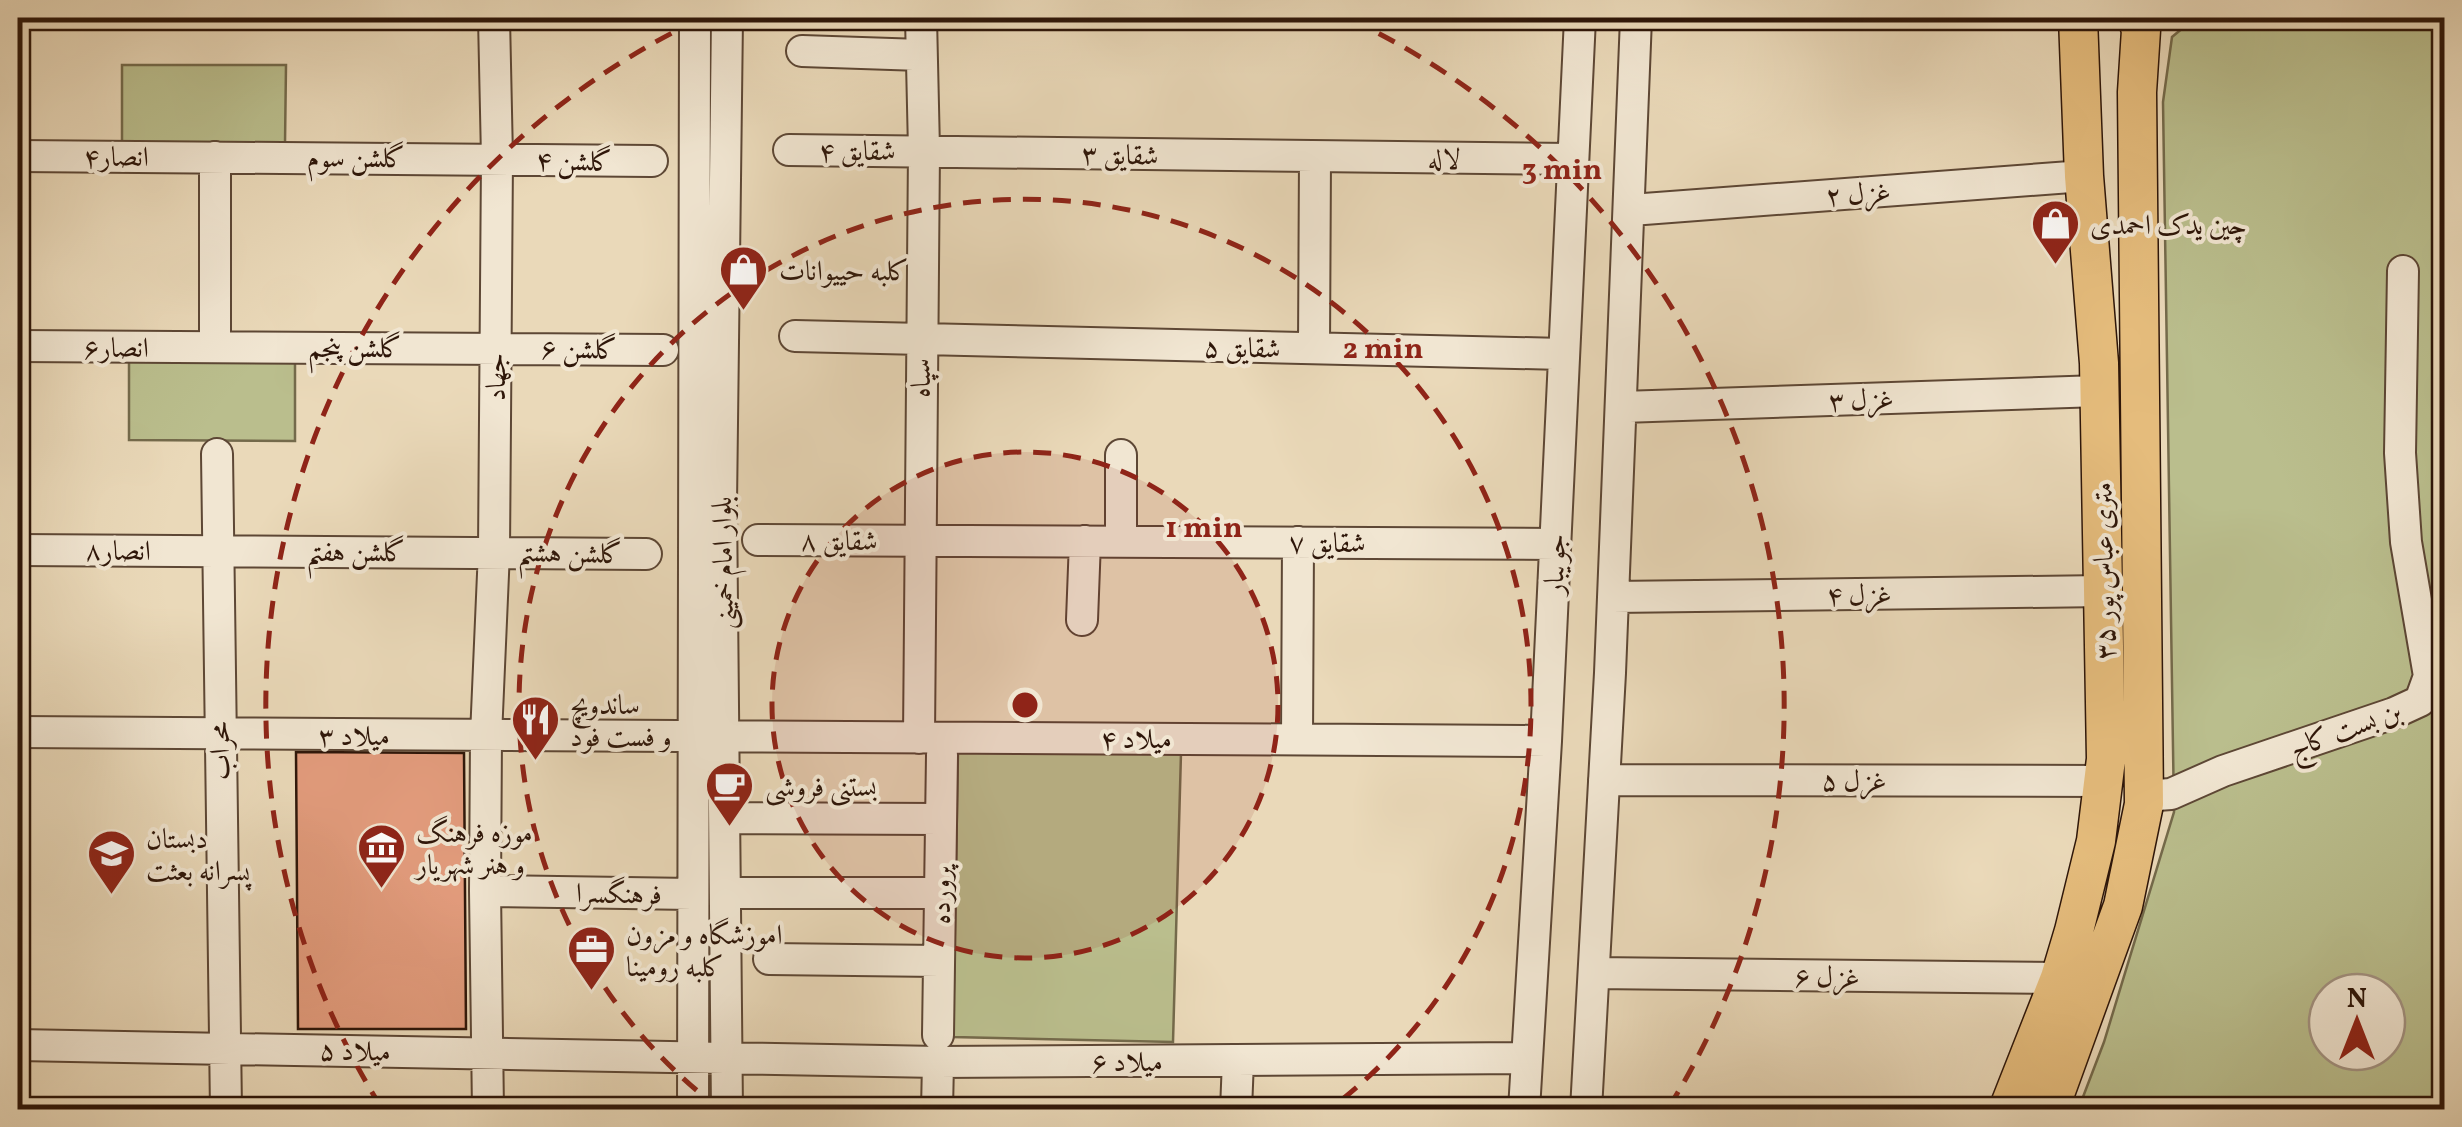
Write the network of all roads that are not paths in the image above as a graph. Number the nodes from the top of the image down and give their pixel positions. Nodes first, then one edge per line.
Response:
1 (494, 18) edge
2 (695, 18) edge
3 (727, 18) edge
4 (921, 18) edge
5 (1580, 18) edge
6 (1636, 18) edge
7 (2078, 18) edge
8 (2142, 22) edge
9 (802, 51) dead end
10 (921, 55) junction
11 (789, 150) dead end
12 (924, 150) junction
13 (18, 156) edge
14 (215, 157) junction
15 (497, 158) junction
16 (1315, 158) junction
17 (1572, 158) junction
18 (652, 161) dead end
19 (2084, 176) junction
20 (1631, 210) junction
21 (2403, 271) dead end
22 (795, 336) dead end
23 (920, 339) junction
24 (18, 346) edge
25 (215, 347) junction
26 (496, 347) junction
27 (1314, 348) junction
28 (663, 350) dead end
29 (1563, 354) junction
30 (2100, 391) junction
31 (1622, 407) junction
32 (217, 454) dead end
33 (1121, 455) dead end
34 (758, 540) dead end
35 (920, 540) junction
36 (1085, 541) junction
37 (1121, 541) junction
38 (1298, 542) junction
39 (1555, 544) junction
40 (18, 550) edge
41 (218, 550) junction
42 (494, 551) junction
43 (646, 554) dead end
44 (2104, 592) junction
45 (1613, 598) junction
46 (1082, 620) dead end
47 (18, 732) edge
48 (219, 734) junction
49 (486, 736) junction
50 (726, 737) junction
51 (691, 738) junction
52 (1297, 739) junction
53 (1546, 740) junction
54 (930, 746) junction
55 (1604, 780) junction
56 (2104, 780) junction
57 (2144, 790) junction
58 (726, 818) junction
59 (941, 820) junction
60 (485, 891) junction
61 (726, 893) junction
62 (940, 893) junction
63 (692, 894) junction
64 (769, 960) dead end
65 (939, 961) junction
66 (1594, 974) junction
67 (2060, 978) junction
68 (18, 1045) edge
69 (226, 1048) junction
70 (938, 1048) junction
71 (487, 1052) junction
72 (693, 1056) junction
73 (727, 1058) junction
74 (1527, 1058) junction
75 (1238, 1060) junction
76 (226, 1110) edge
77 (488, 1110) edge
78 (693, 1110) edge
79 (727, 1110) edge
80 (937, 1110) edge
81 (1236, 1110) edge
82 (1524, 1110) edge
83 (1586, 1110) edge
84 (2008, 1110) edge
85 (2049, 1110) edge

1 - 15 street, جهاد
2 - 51 street, بلوار امام خمینی
3 - 50 street, بلوار امام خمینی
4 - 10 street, سپاه
5 - 17 street, جویبار
6 - 20 street
7 - 19 main road, ۳۵ متری عباس پور
8 - 57 main road, ۳۵ متری عباس پور
9 - 10 street
10 - 12 street, سپاه
11 - 12 street, شقایق ۴
12 - 16 street, شقایق ۳
12 - 23 street, سپاه
13 - 14 street, انصار۴
14 - 15 street, گلشن سوم
14 - 25 street
15 - 18 street, گلشن ۴
15 - 26 street, جهاد
16 - 17 street, لاله
16 - 27 street
17 - 29 street, جویبار
19 - 20 street, غزل ۲
19 - 30 main road, ۳۵ متری عباس پور
20 - 31 street
21 - 57 street, بن بست کاج
22 - 23 street, شقایق ۵
23 - 27 street, شقایق ۵
23 - 35 street, سپاه
24 - 25 street, انصار۶
25 - 26 street, گلشن پنجم
26 - 28 street, گلشن ۶
26 - 42 street, جهاد
27 - 29 street, شقایق ۵
29 - 39 street, جویبار
30 - 31 street, غزل ۳
30 - 44 main road, ۳۵ متری عباس پور
31 - 45 street
32 - 41 street, محراب
33 - 37 street
34 - 35 street, شقایق ۸
35 - 36 street, شقایق ۷
35 - 54 street, سپاه
36 - 37 street, شقایق ۷
36 - 46 street
37 - 38 street, شقایق ۷
38 - 39 street, شقایق ۷
38 - 52 street
39 - 53 street, جویبار
40 - 41 street, انصار۸
41 - 42 street, گلشن هفتم
41 - 48 street, محراب
42 - 43 street, گلشن هشتم
42 - 49 street, جهاد
44 - 45 street, غزل ۴
44 - 56 main road, ۳۵ متری عباس پور
45 - 55 street
47 - 48 street, میلاد ۳
48 - 49 street, میلاد ۳
48 - 69 street, محراب
49 - 51 street, میلاد ۳
49 - 60 street
50 - 51 street, میلاد ۳
50 - 54 street, میلاد ۴
50 - 58 street, بلوار امام خمینی
51 - 63 street, بلوار امام خمینی
52 - 53 street, میلاد ۴
52 - 54 street, میلاد ۴
53 - 74 street, جویبار
54 - 59 street, پرورده
55 - 56 street, غزل ۵
55 - 66 street
56 - 67 main road, ۳۵ متری عباس پور
57 - 85 main road, ۳۵ متری عباس پور
58 - 59 street
58 - 61 street, بلوار امام خمینی
59 - 62 street, پرورده
60 - 63 street, فرهنگسرا
60 - 71 street
61 - 62 street
61 - 73 street, بلوار امام خمینی
62 - 65 street, پرورده
63 - 72 street, بلوار امام خمینی
64 - 65 street
65 - 70 street, پرورده
66 - 67 street, غزل ۶
66 - 83 street
67 - 84 main road, ۳۵ متری عباس پور
68 - 69 street, میلاد ۵
69 - 71 street, میلاد ۵
69 - 76 street, محراب
70 - 73 street, میلاد ۶
70 - 75 street, میلاد ۶
70 - 80 street, پرورده
71 - 72 street, میلاد ۵
71 - 77 street
72 - 73 street, میلاد ۵
72 - 78 street, بلوار امام خمینی
73 - 79 street, بلوار امام خمینی
74 - 75 street, میلاد ۶
74 - 82 street, جویبار
75 - 81 street

